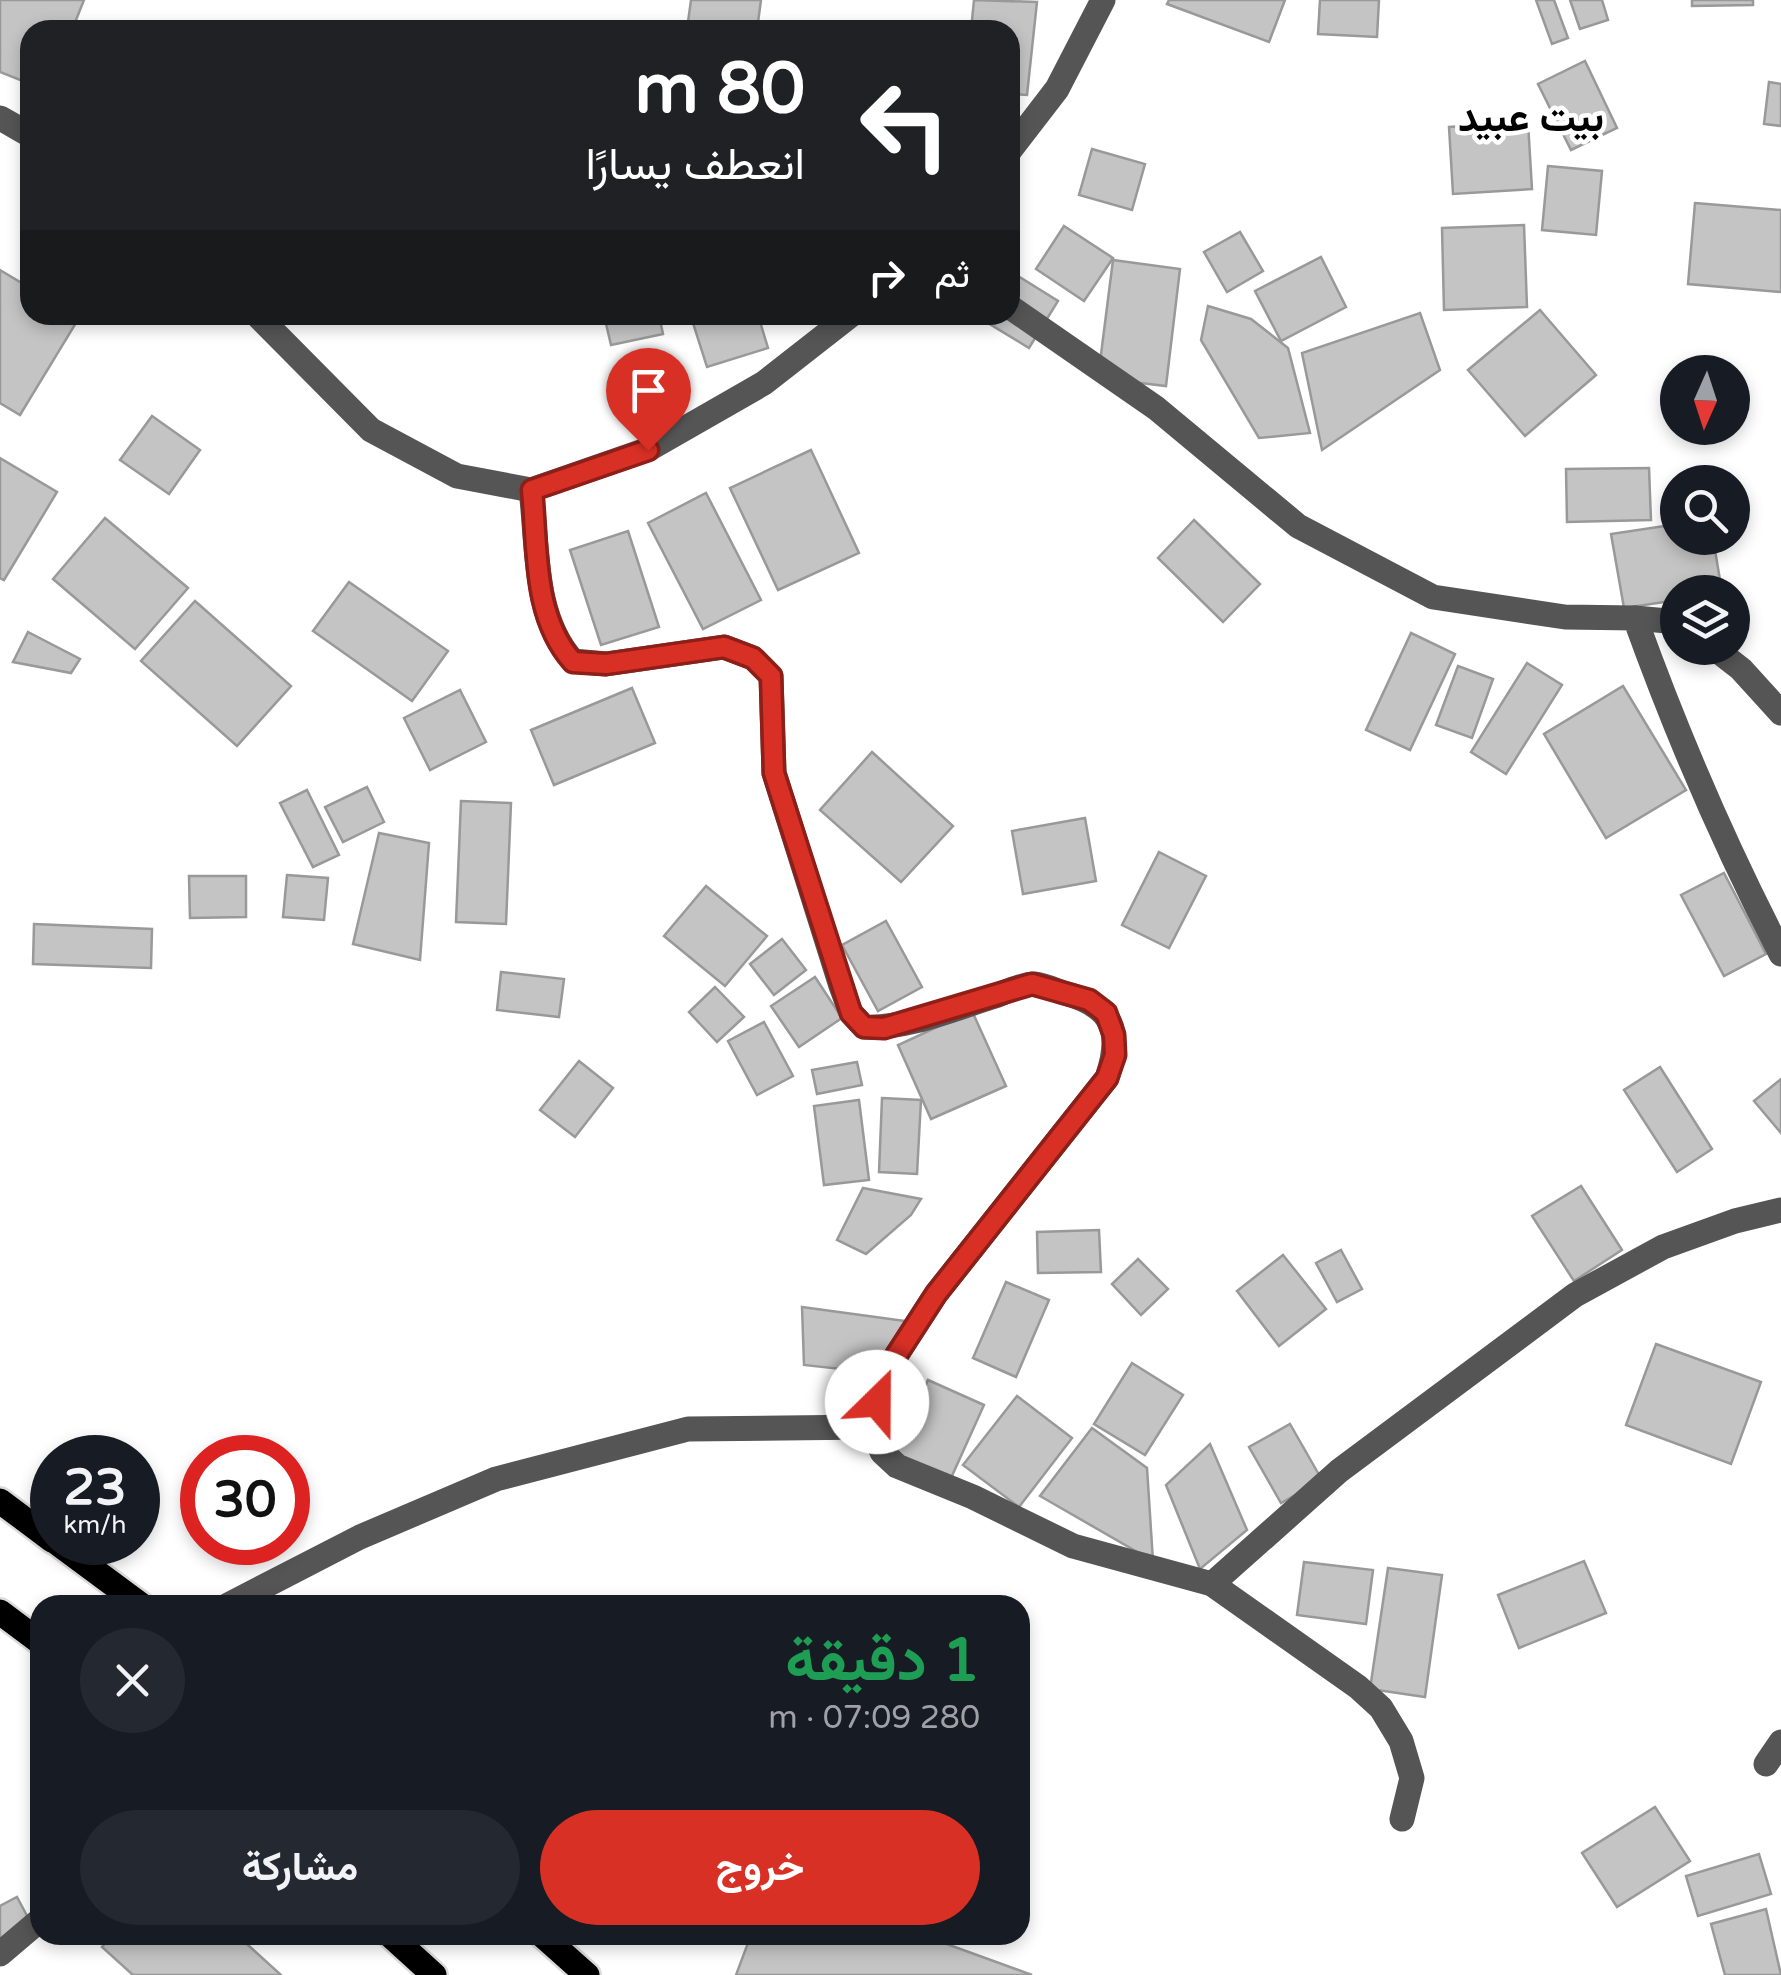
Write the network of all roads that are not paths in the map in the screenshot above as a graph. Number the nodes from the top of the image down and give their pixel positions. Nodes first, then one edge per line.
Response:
1 (1103, 0) edge
2 (1020, 137) edge
3 (1020, 314) edge
4 (267, 325) edge
5 (837, 325) edge
6 (532, 490) junction
7 (1635, 618) junction
8 (1660, 620) edge
9 (1738, 665) edge
10 (1781, 713) edge
11 (1781, 954) edge
12 (1781, 1210) edge
13 (871, 1427) junction
14 (0, 1501) edge
15 (30, 1523) edge
16 (87, 1565) edge
17 (1212, 1584) junction
18 (127, 1595) edge
19 (247, 1595) edge
20 (0, 1612) edge
21 (30, 1634) edge
22 (1781, 1742) edge
23 (1766, 1764) dead end
24 (1402, 1818) dead end
25 (30, 1928) edge
26 (401, 1945) edge
27 (553, 1945) edge
28 (0, 1954) edge
29 (434, 1975) edge
30 (587, 1975) edge

1 - 2 street
3 - 7 street
4 - 6 street
5 - 6 street
6 - 13 street
7 - 8 street
7 - 11 street
9 - 10 street
12 - 17 street
13 - 17 street
13 - 19 street
14 - 15 main road
16 - 18 main road
17 - 24 street
20 - 21 main road
22 - 23 street
25 - 28 street
26 - 29 main road
27 - 30 main road

